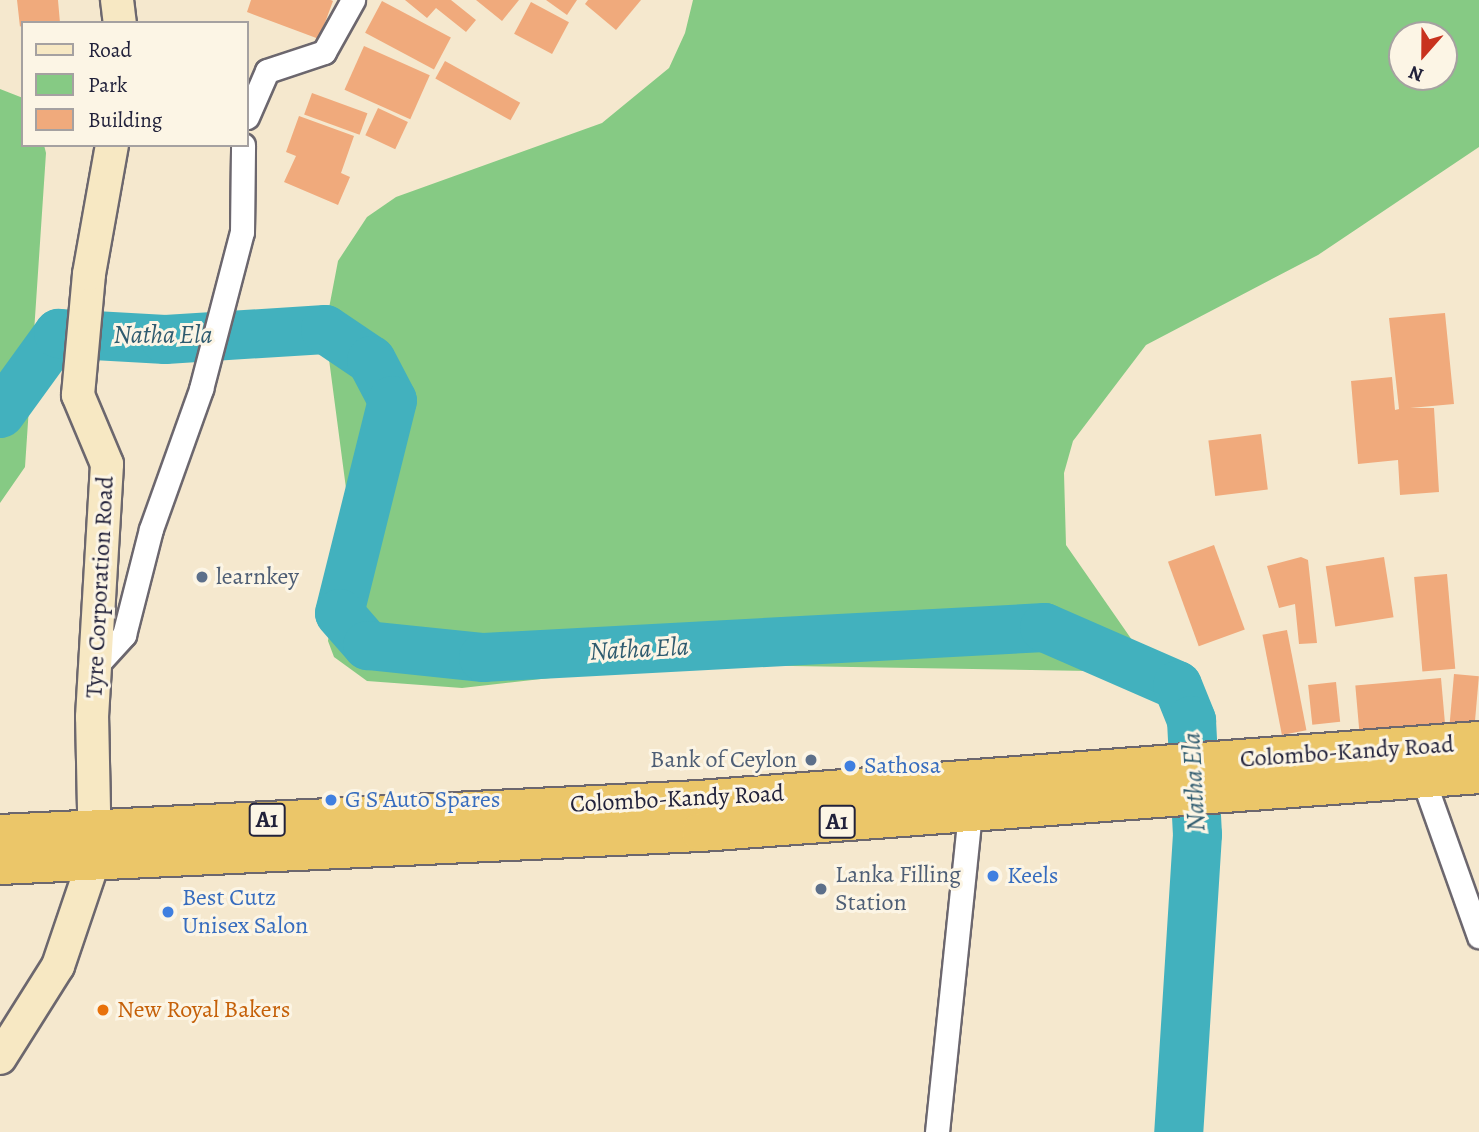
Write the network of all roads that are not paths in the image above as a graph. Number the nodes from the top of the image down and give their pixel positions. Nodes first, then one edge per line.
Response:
1 (117, 0) edge
2 (353, 0) edge
3 (120, 21) edge
4 (248, 115) edge
5 (112, 147) edge
6 (243, 147) edge
7 (94, 668) junction
8 (1479, 741) edge
9 (1418, 763) junction
10 (1479, 774) edge
11 (972, 796) junction
12 (0, 834) edge
13 (95, 842) junction
14 (0, 865) edge
15 (1479, 936) edge
16 (0, 1058) edge
17 (937, 1132) edge

1 - 3 street
2 - 4 street
5 - 7 street, Tyre Corporation Road
6 - 7 street
7 - 13 street, Tyre Corporation Road
8 - 9 highway, Colombo-Kandy Road / A1
9 - 10 highway, Colombo-Kandy Road / A1
9 - 11 highway, Colombo-Kandy Road / A1
9 - 15 street
11 - 13 highway, Colombo-Kandy Road / A1
11 - 17 street
12 - 13 highway, Colombo-Kandy Road / A1
13 - 14 highway, Colombo-Kandy Road / A1
13 - 16 street, Tyre Corporation Road

